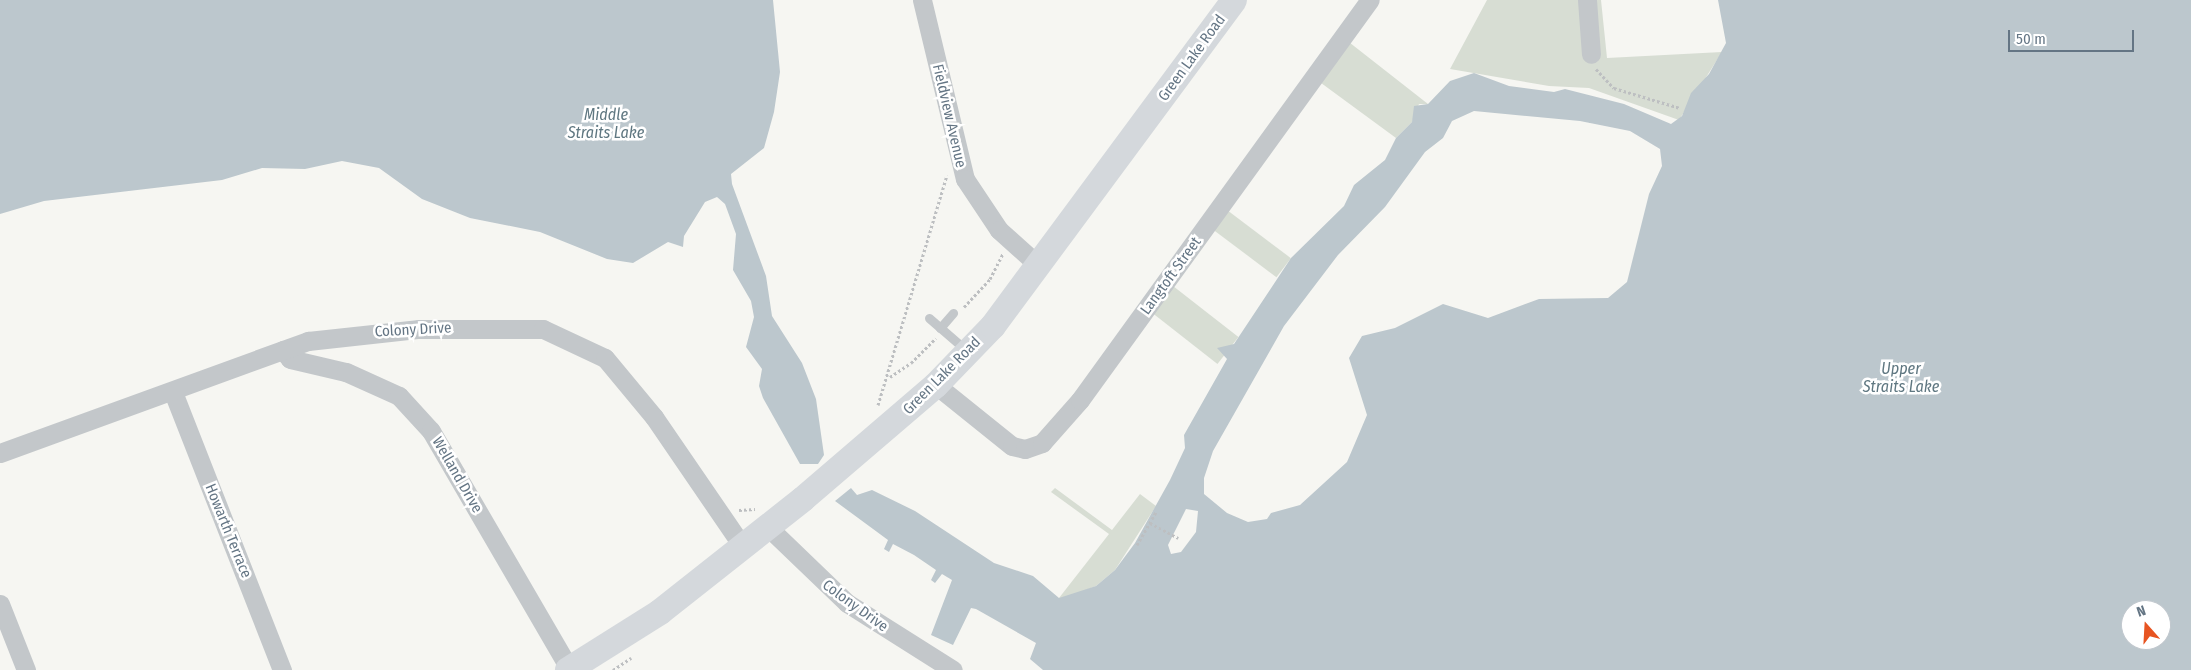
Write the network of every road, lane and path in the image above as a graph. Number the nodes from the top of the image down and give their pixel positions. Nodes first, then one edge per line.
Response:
1 (922, 0) edge
2 (1234, 0) edge
3 (1370, 0) edge
4 (1587, 0) edge
5 (1591, 54) joint
6 (1680, 108) dead end
7 (958, 158) junction
8 (1038, 266) junction
9 (953, 313) dead end
10 (929, 318) dead end
11 (940, 328) junction
12 (283, 350) junction
13 (968, 352) junction
14 (936, 385) junction
15 (173, 392) junction
16 (875, 410) dead end
17 (0, 453) edge
18 (716, 509) junction
19 (1156, 512) dead end
20 (765, 518) junction
21 (1150, 523) junction
22 (1178, 538) dead end
23 (1137, 544) dead end
24 (744, 547) junction
25 (0, 604) edge
26 (26, 670) edge
27 (282, 670) edge
28 (569, 670) edge
29 (952, 670) edge

1 - 7 street, Fieldview Avenue
2 - 8 street, Green Lake Road
3 - 14 street, Langtoft Street
4 - 5 street
5 - 6 path
7 - 8 street, Fieldview Avenue
7 - 16 path
8 - 13 street, Green Lake Road
9 - 11 lane
10 - 11 lane
11 - 13 lane
12 - 15 street, Colony Drive
12 - 18 street, Colony Drive
12 - 28 street, Welland Drive
13 - 14 street, Green Lake Road
14 - 20 street, Green Lake Road
15 - 17 street, Colony Drive
15 - 27 street, Howarth Terrace
18 - 20 path
18 - 24 street, Colony Drive
19 - 21 path
20 - 24 street, Green Lake Road
20 - 29 street, Colony Drive
21 - 22 path
21 - 23 path
24 - 28 street, Green Lake Road
25 - 26 street

